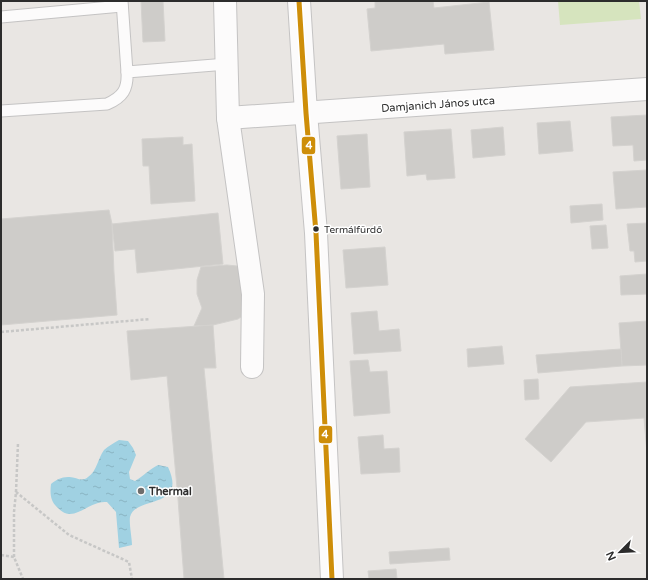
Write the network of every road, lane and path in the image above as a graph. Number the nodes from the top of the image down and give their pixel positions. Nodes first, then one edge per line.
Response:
1 (225, 1) edge
2 (299, 1) edge
3 (122, 3) edge
4 (1, 17) edge
5 (227, 64) junction
6 (127, 72) junction
7 (647, 89) edge
8 (1, 111) edge
9 (306, 113) junction
10 (228, 118) junction
11 (150, 319) dead end
12 (1, 332) edge
13 (252, 367) dead end
14 (18, 443) dead end
15 (16, 492) junction
16 (1, 554) edge
17 (14, 557) junction
18 (23, 579) edge
19 (132, 579) edge
20 (332, 579) edge

1 - 5 street
2 - 9 street
3 - 4 lane
3 - 6 lane
5 - 6 lane
5 - 10 street
6 - 8 lane
7 - 9 street, Damjanich János utca
9 - 10 street, Damjanich János utca
9 - 20 street
10 - 13 street
11 - 12 path
14 - 15 path
15 - 17 path
15 - 19 path
16 - 17 path
17 - 18 path

